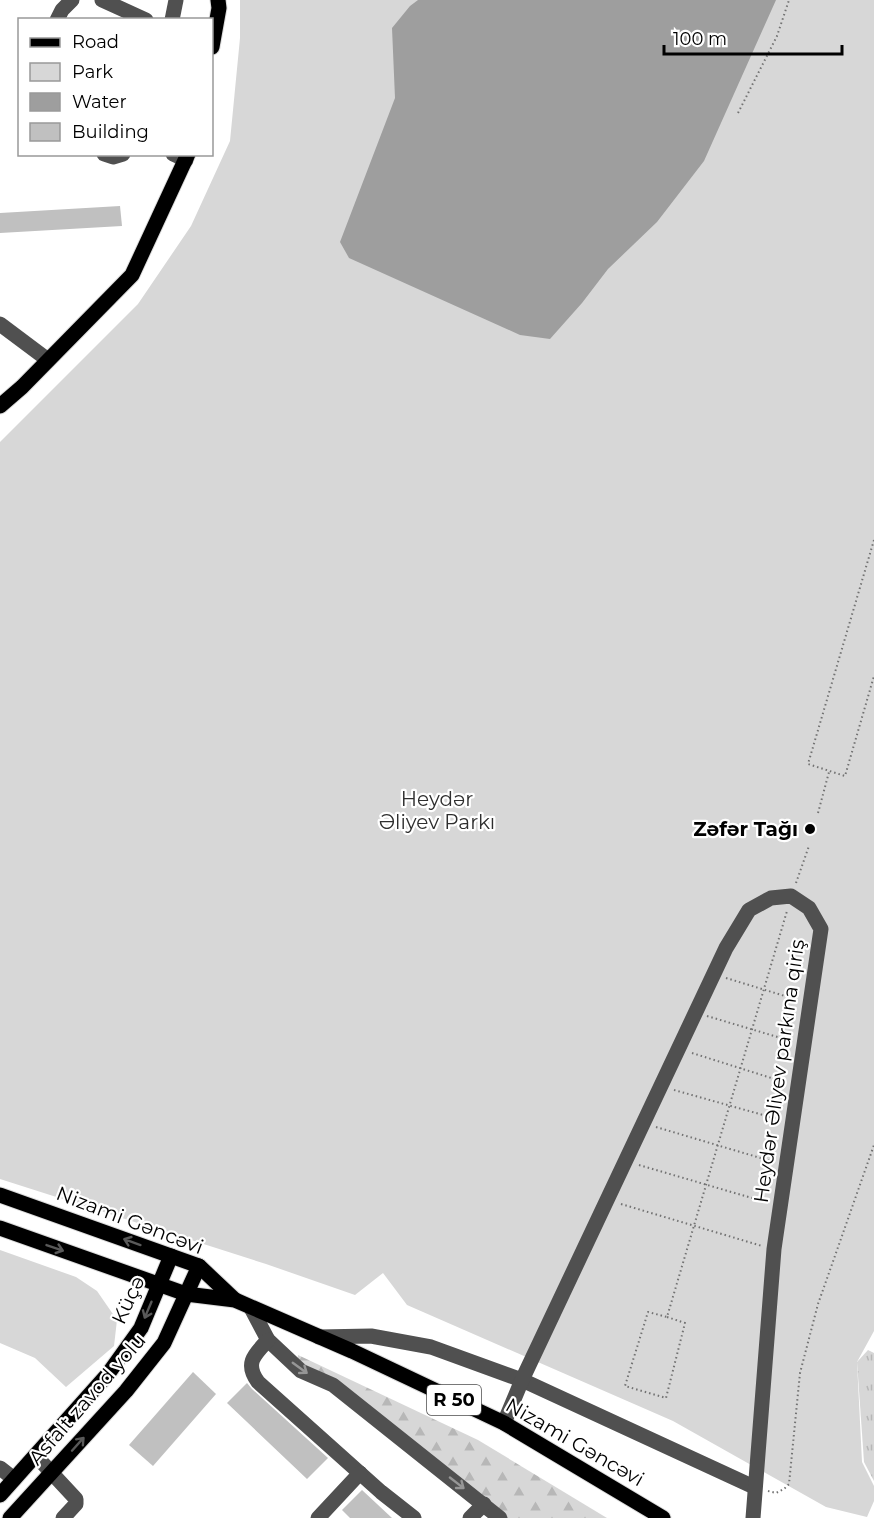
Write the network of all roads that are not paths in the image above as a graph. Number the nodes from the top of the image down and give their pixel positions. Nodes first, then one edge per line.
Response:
1 (72, 0) edge
2 (102, 0) edge
3 (177, 0) edge
4 (218, 0) edge
5 (58, 18) edge
6 (142, 18) edge
7 (172, 18) edge
8 (213, 41) edge
9 (182, 156) edge
10 (0, 324) edge
11 (48, 360) junction
12 (0, 406) edge
13 (0, 1195) edge
14 (0, 1228) edge
15 (171, 1256) junction
16 (199, 1266) junction
17 (159, 1284) junction
18 (186, 1294) junction
19 (235, 1300) junction
20 (251, 1308) junction
21 (319, 1337) junction
22 (268, 1340) junction
23 (522, 1380) junction
24 (504, 1423) junction
25 (36, 1456) junction
26 (0, 1468) edge
27 (52, 1472) junction
28 (360, 1473) junction
29 (14, 1479) junction
30 (754, 1487) junction
31 (0, 1496) edge
32 (484, 1504) junction
33 (10, 1518) edge
34 (63, 1518) edge
35 (318, 1518) edge
36 (414, 1518) edge
37 (470, 1518) edge
38 (500, 1518) edge
39 (663, 1518) edge
40 (753, 1518) edge

1 - 5 street
2 - 6 street
3 - 7 street
4 - 8 main road
9 - 11 main road
10 - 11 street
11 - 12 main road
15 -> 13 main road, Nizami Gəncəvi
14 -> 17 main road, Nizami Gəncəvi
15 - 16 main road, Nizami Gəncəvi
15 - 17 main road, Küçə
16 - 18 main road, Asfalt zavod yolu
16 - 19 main road, Nizami Gəncəvi
17 - 18 main road, Nizami Gəncəvi
17 -> 25 main road, Küçə
18 - 19 main road, Nizami Gəncəvi
27 -> 18 main road, Asfalt zavod yolu
19 - 20 main road, Nizami Gəncəvi / R 50
20 - 21 main road, Nizami Gəncəvi / R 50
20 - 22 street
21 - 23 street
21 - 24 main road, Nizami Gəncəvi / R 50
22 - 28 street
22 -> 32 street
23 - 24 street
23 - 30 street
23 - 30 street, Heydər Əliyev parkına qiriş
24 - 39 main road, Nizami Gəncəvi / R 50
25 - 27 street
25 - 29 main road, Küçə
26 - 29 street
27 - 33 main road, Asfalt zavod yolu
27 - 34 street
28 - 35 street
28 - 36 street
29 - 31 main road, Küçə
30 - 40 street, Heydər Əliyev parkına qiriş
32 - 37 street
32 - 38 street

